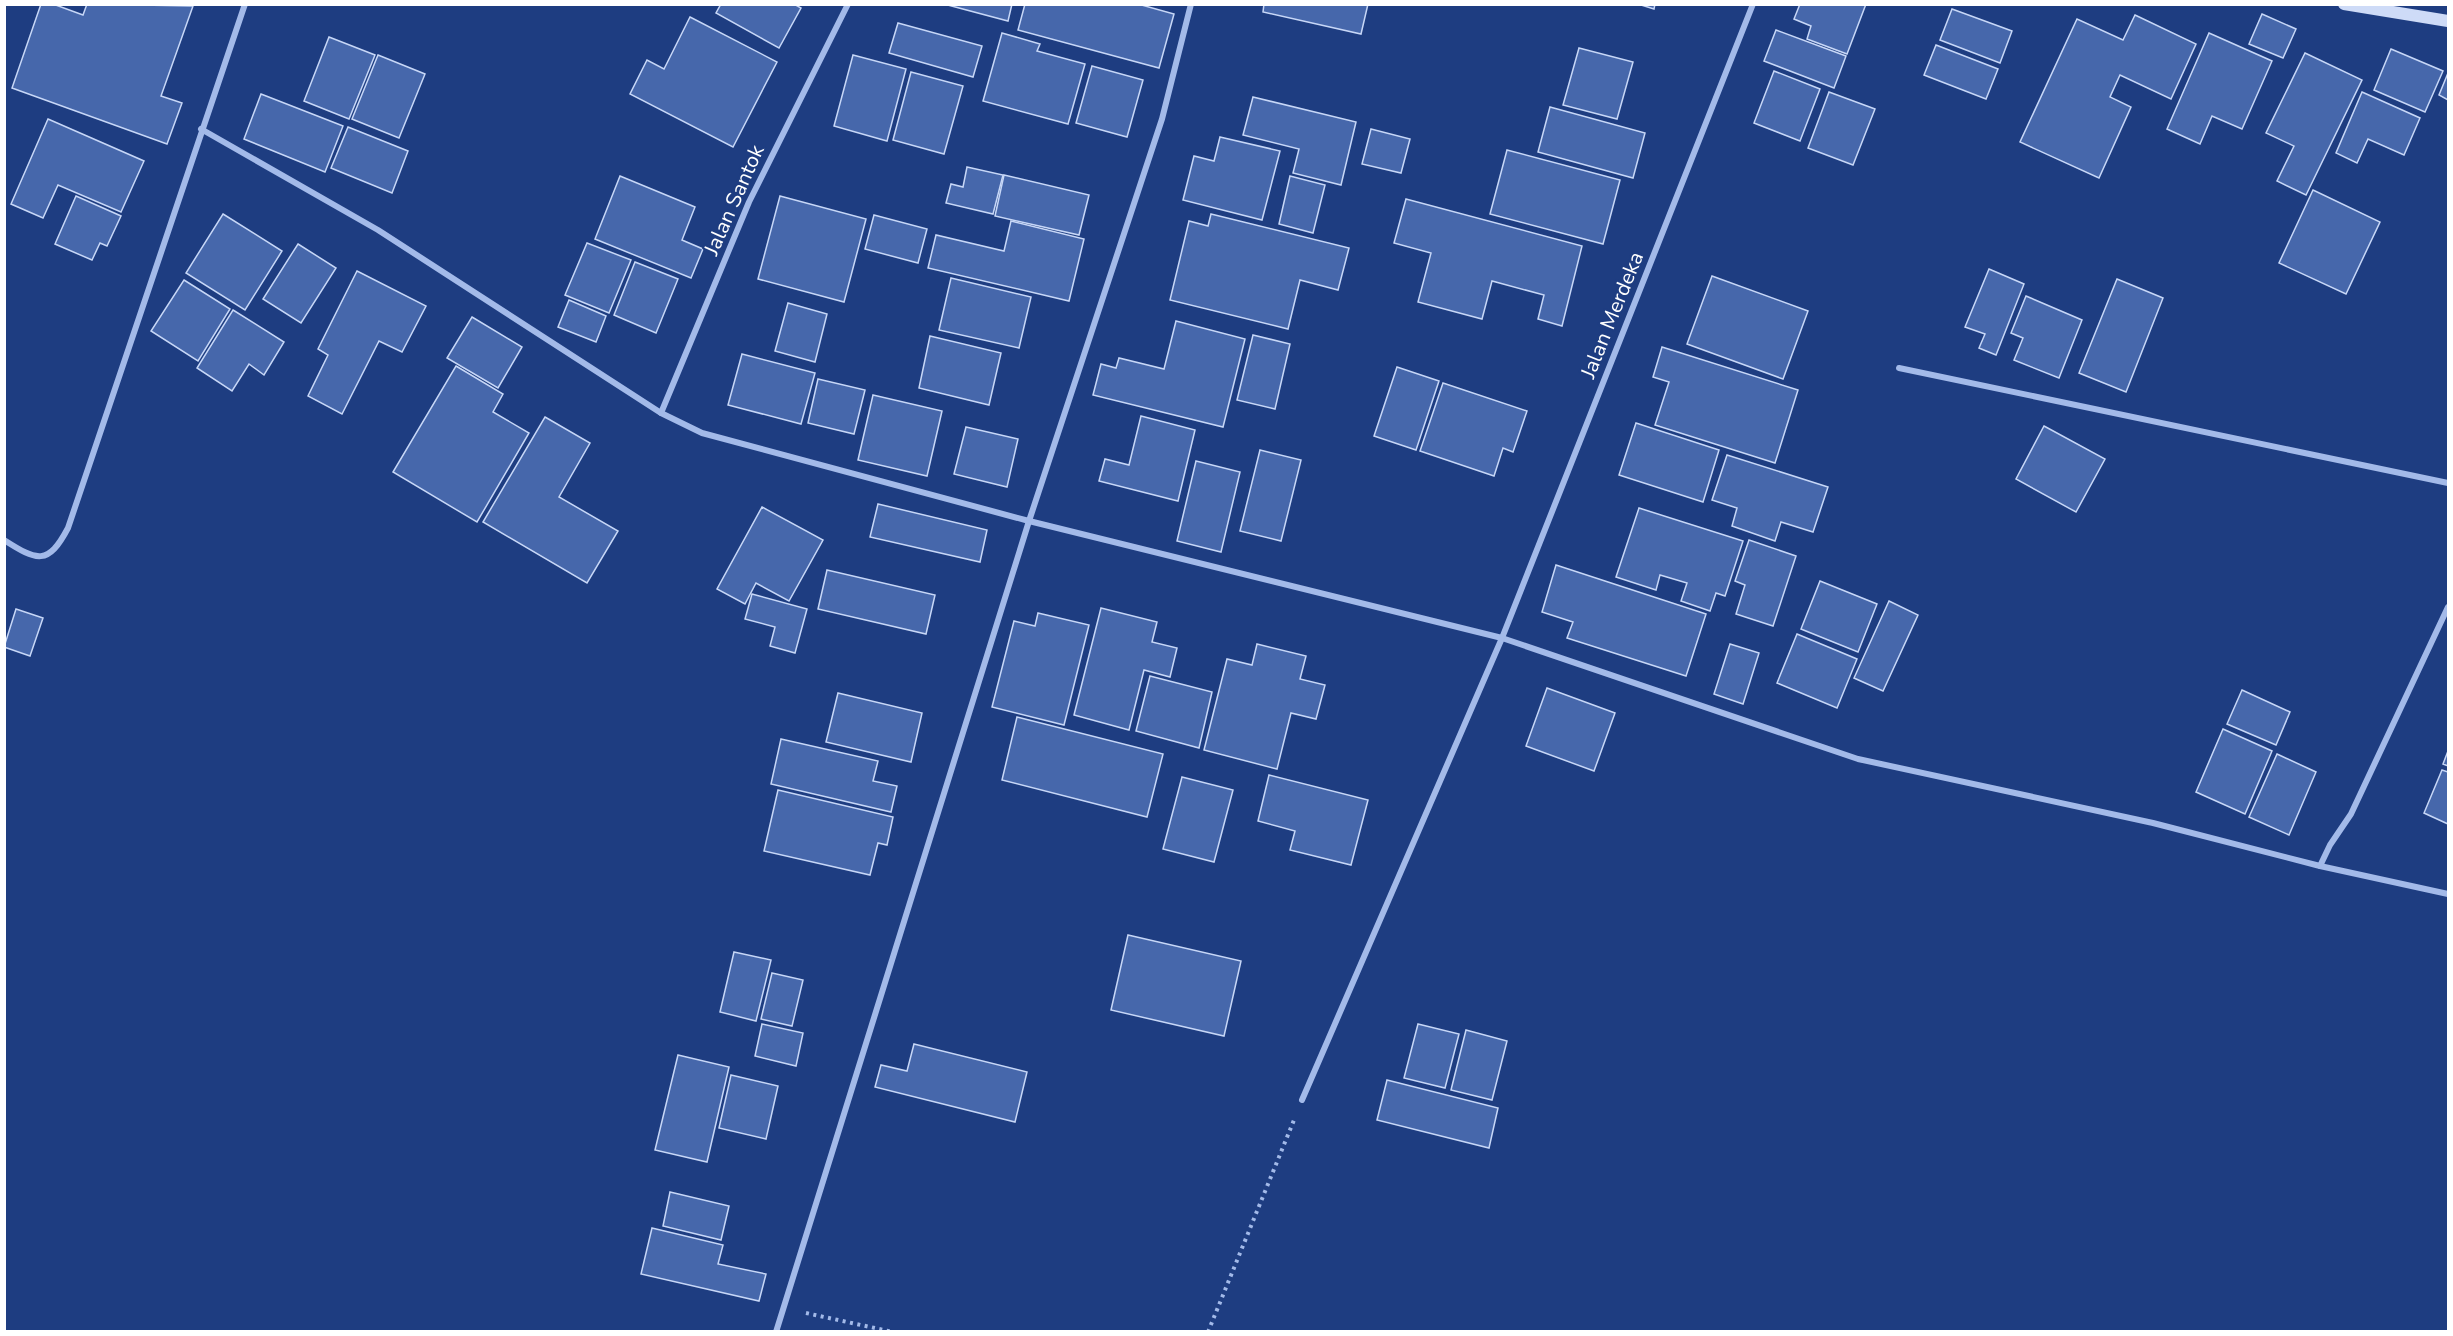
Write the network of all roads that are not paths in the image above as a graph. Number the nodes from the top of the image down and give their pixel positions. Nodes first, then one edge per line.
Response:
1 (245, 4) edge
2 (848, 4) edge
3 (1191, 4) edge
4 (1753, 4) edge
5 (2344, 4) edge
6 (2448, 21) edge
7 (201, 129) junction
8 (1899, 368) dead end
9 (661, 413) junction
10 (2448, 483) edge
11 (1029, 520) junction
12 (4, 540) edge
13 (2448, 607) edge
14 (1502, 638) junction
15 (2320, 866) junction
16 (2448, 894) edge
17 (1302, 1100) road end
18 (776, 1332) edge

1 - 7 street
2 - 9 street, Jalan Santok
3 - 11 street
4 - 14 street, Jalan Merdeka
5 - 6 street
7 - 9 street
7 - 12 street
8 - 10 street
9 - 11 street
11 - 14 street
11 - 18 street
13 - 15 street
14 - 15 street
14 - 17 street, Jalan Merdeka
15 - 16 street

